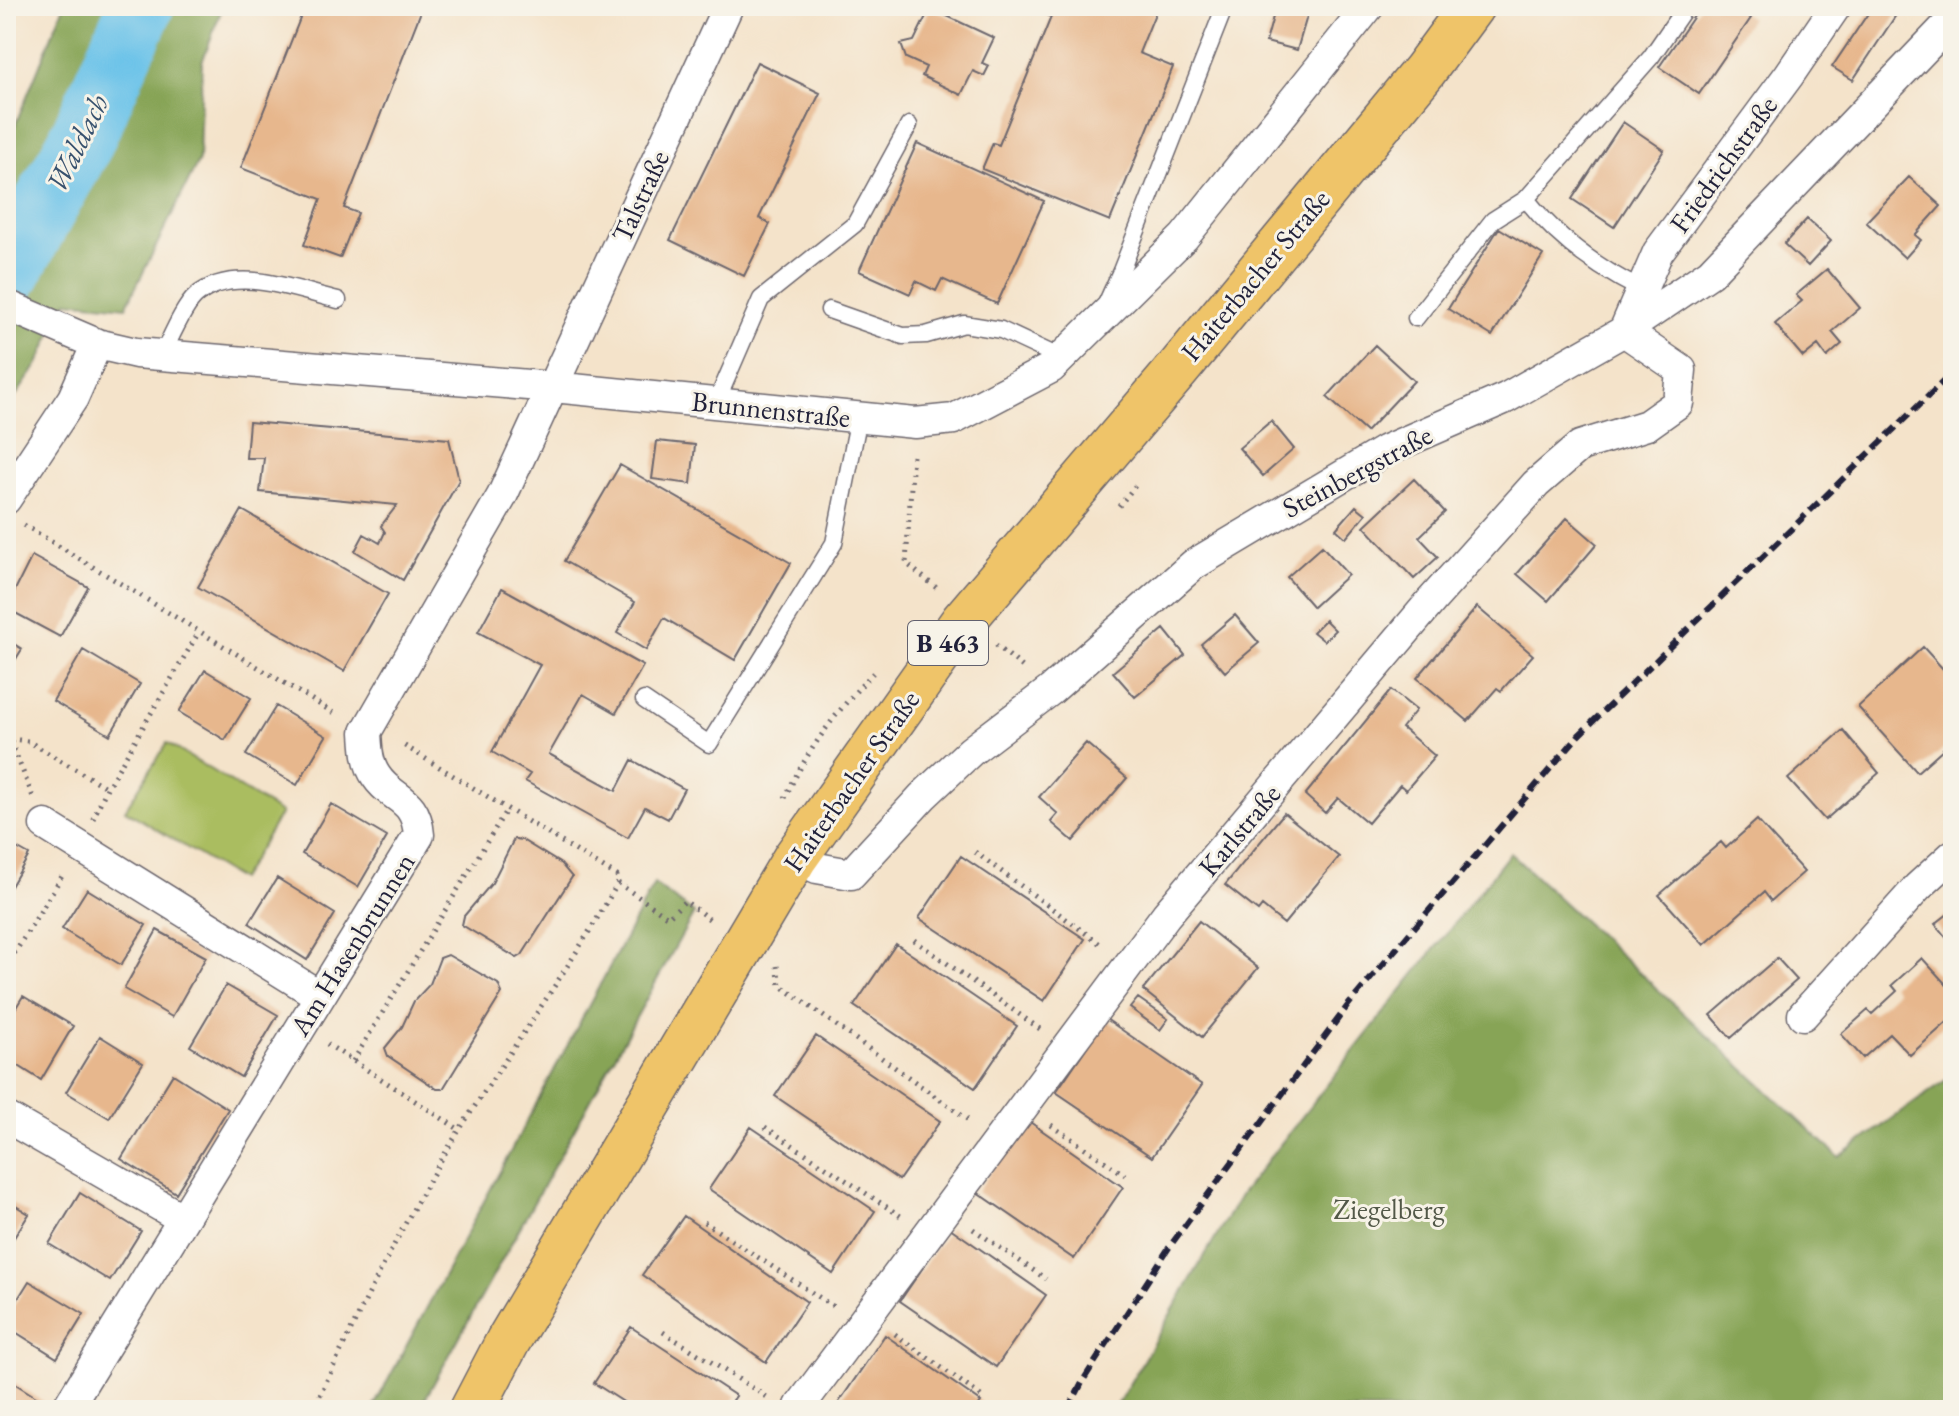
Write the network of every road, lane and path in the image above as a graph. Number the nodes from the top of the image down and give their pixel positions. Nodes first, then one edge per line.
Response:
1 (728, 6) edge
2 (1225, 6) edge
3 (1369, 6) edge
4 (1472, 6) edge
5 (1686, 6) edge
6 (1836, 6) edge
7 (1953, 19) edge
8 (909, 125) dead end
9 (1526, 199) junction
10 (1642, 290) junction
11 (338, 300) dead end
12 (6, 305) edge
13 (829, 310) dead end
14 (1416, 318) dead end
15 (1096, 324) junction
16 (1624, 331) junction
17 (97, 344) junction
18 (162, 355) junction
19 (1061, 358) junction
20 (553, 387) junction
21 (716, 403) junction
22 (859, 417) junction
23 (915, 423) junction
24 (1138, 480) dead end
25 (12, 511) edge
26 (1112, 514) dead end
27 (946, 596) dead end
28 (199, 632) junction
29 (987, 637) dead end
30 (1051, 690) junction
31 (644, 700) dead end
32 (366, 732) junction
33 (8, 738) edge
34 (107, 788) junction
35 (507, 809) junction
36 (45, 825) joint
37 (81, 846) junction
38 (975, 852) dead end
39 (1953, 855) edge
40 (795, 858) junction
41 (618, 883) junction
42 (714, 924) dead end
43 (914, 940) dead end
44 (775, 955) dead end
45 (1129, 965) junction
46 (6, 967) edge
47 (320, 996) junction
48 (1803, 1015) dead end
49 (301, 1027) junction
50 (1067, 1048) junction
51 (353, 1061) junction
52 (1023, 1107) junction
53 (6, 1117) edge
54 (765, 1127) dead end
55 (460, 1130) junction
56 (998, 1141) junction
57 (1125, 1175) dead end
58 (183, 1219) junction
59 (704, 1222) dead end
60 (937, 1222) junction
61 (1046, 1279) dead end
62 (865, 1320) junction
63 (663, 1332) dead end
64 (981, 1396) dead end
65 (788, 1404) joint
66 (66, 1410) edge
67 (313, 1410) edge
68 (472, 1410) edge

1 - 20 street, Talstraße
2 - 15 lane
3 - 15 street, Brunnenstraße
4 - 40 main road, Haiterbacher Straße / B 463
5 - 9 lane
6 - 10 street, Friedrichstraße
7 - 16 street, Steinbergstraße
8 - 21 lane
9 - 10 lane
9 - 14 lane
10 - 16 street, Friedrichstraße
11 - 18 lane
12 - 17 street, Brunnenstraße
13 - 19 lane
15 - 19 street, Brunnenstraße
16 - 30 street, Steinbergstraße
16 - 45 street, Karlstraße
17 - 18 street, Brunnenstraße
17 - 25 street
18 - 20 street, Brunnenstraße
19 - 23 street, Brunnenstraße
20 - 21 street, Brunnenstraße
20 - 32 street
21 - 22 street, Brunnenstraße
22 - 23 street, Brunnenstraße
22 - 31 lane
23 - 27 path
24 - 26 path
25 - 28 path
28 - 32 path
28 - 34 path
29 - 30 path
30 - 40 street, Steinbergstraße
32 - 35 path
32 - 47 street, Am Hasenbrunnen
33 - 34 path
33 - 36 path
34 - 37 path
35 - 41 path
35 - 51 path
36 - 37 street
37 - 46 path
37 - 47 street
38 - 45 path
39 - 48 street
40 - 68 main road, Haiterbacher Straße / B 463
41 - 42 path
41 - 55 path
43 - 50 path
44 - 56 path
45 - 50 street, Karlstraße
47 - 49 street, Am Hasenbrunnen
49 - 51 path
49 - 58 street, Am Hasenbrunnen
50 - 52 street, Karlstraße
51 - 55 path
52 - 56 street, Karlstraße
52 - 57 path
53 - 58 street
54 - 60 path
55 - 67 path
56 - 60 street, Karlstraße
58 - 66 street, Am Hasenbrunnen
59 - 62 path
60 - 61 path
60 - 62 street, Karlstraße
62 - 64 path
62 - 65 street, Karlstraße
63 - 65 path

